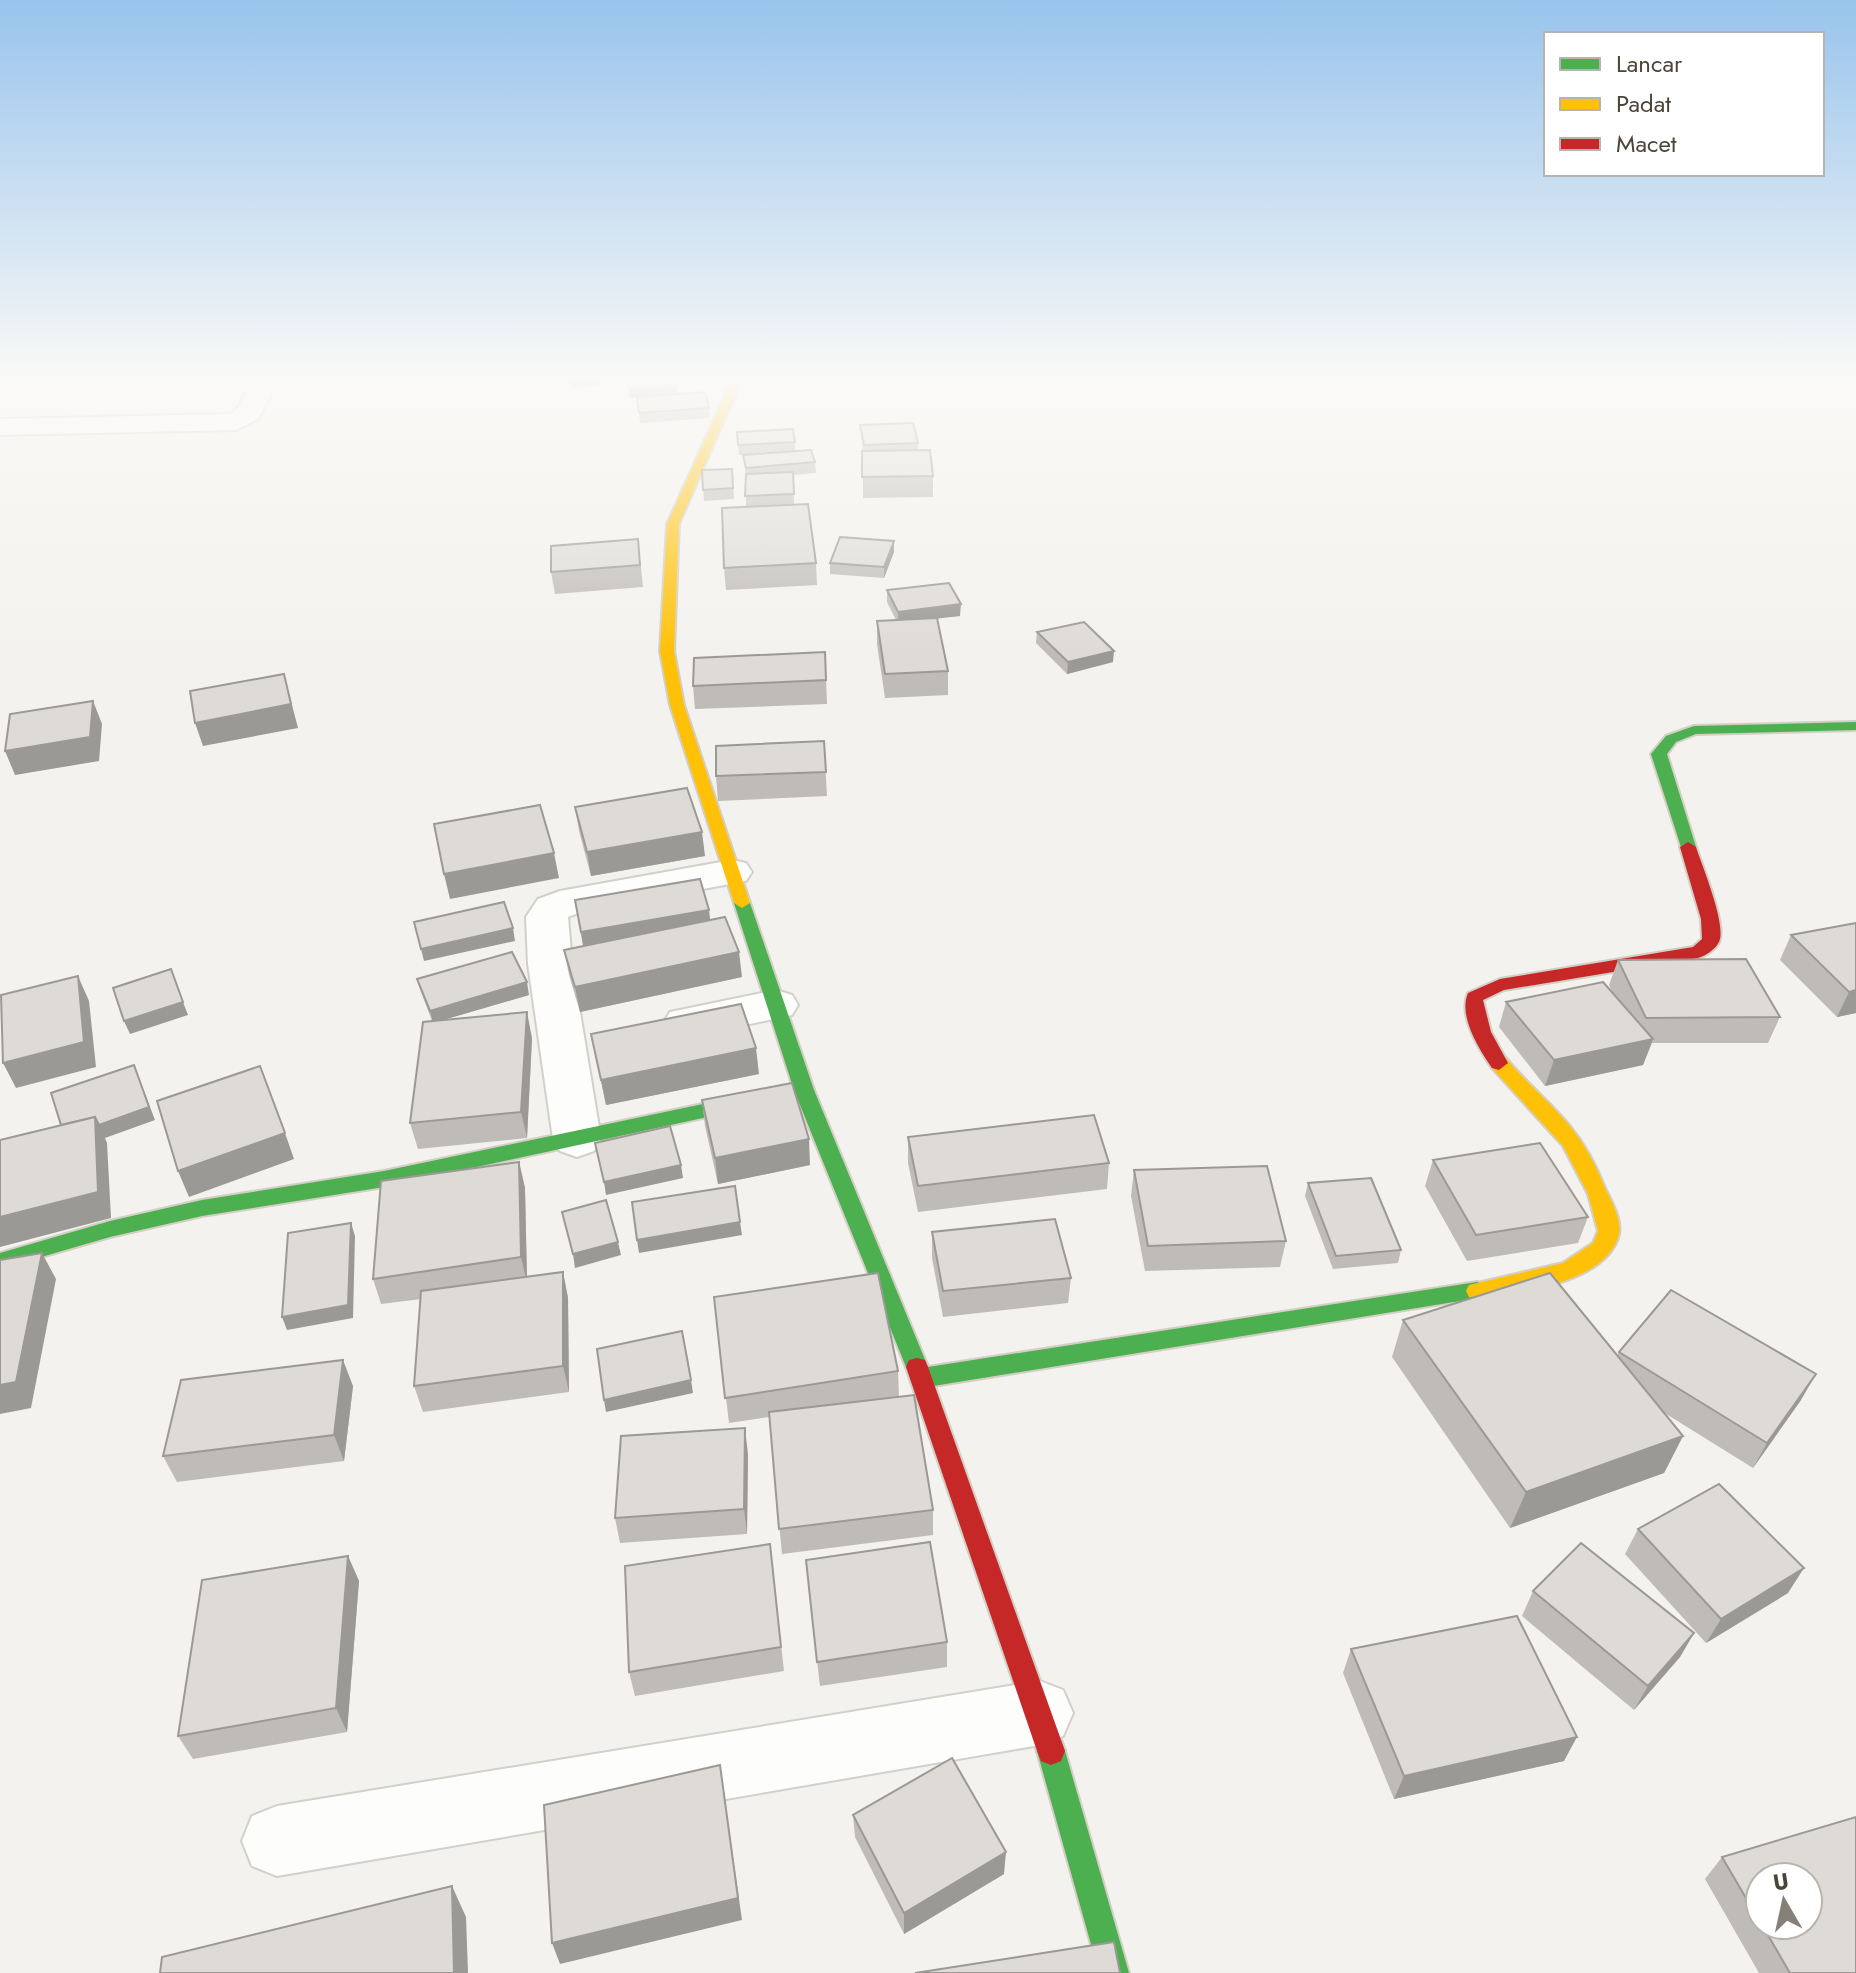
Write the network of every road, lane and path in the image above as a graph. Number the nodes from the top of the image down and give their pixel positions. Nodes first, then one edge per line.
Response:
1 (697, 469) edge
2 (1856, 726) edge
3 (732, 872) junction
4 (776, 1005) junction
5 (563, 1049) junction
6 (789, 1093) junction
7 (577, 1139) junction
8 (0, 1261) edge
9 (921, 1378) junction
10 (1040, 1713) junction
11 (277, 1841) dead end
12 (1114, 1973) edge

1 - 3 street
2 - 9 street
3 - 4 street
3 - 5 street
4 - 5 street
4 - 6 street
5 - 7 street
6 - 7 street
6 - 9 street
7 - 8 street
9 - 10 street
10 - 11 street
10 - 12 street

